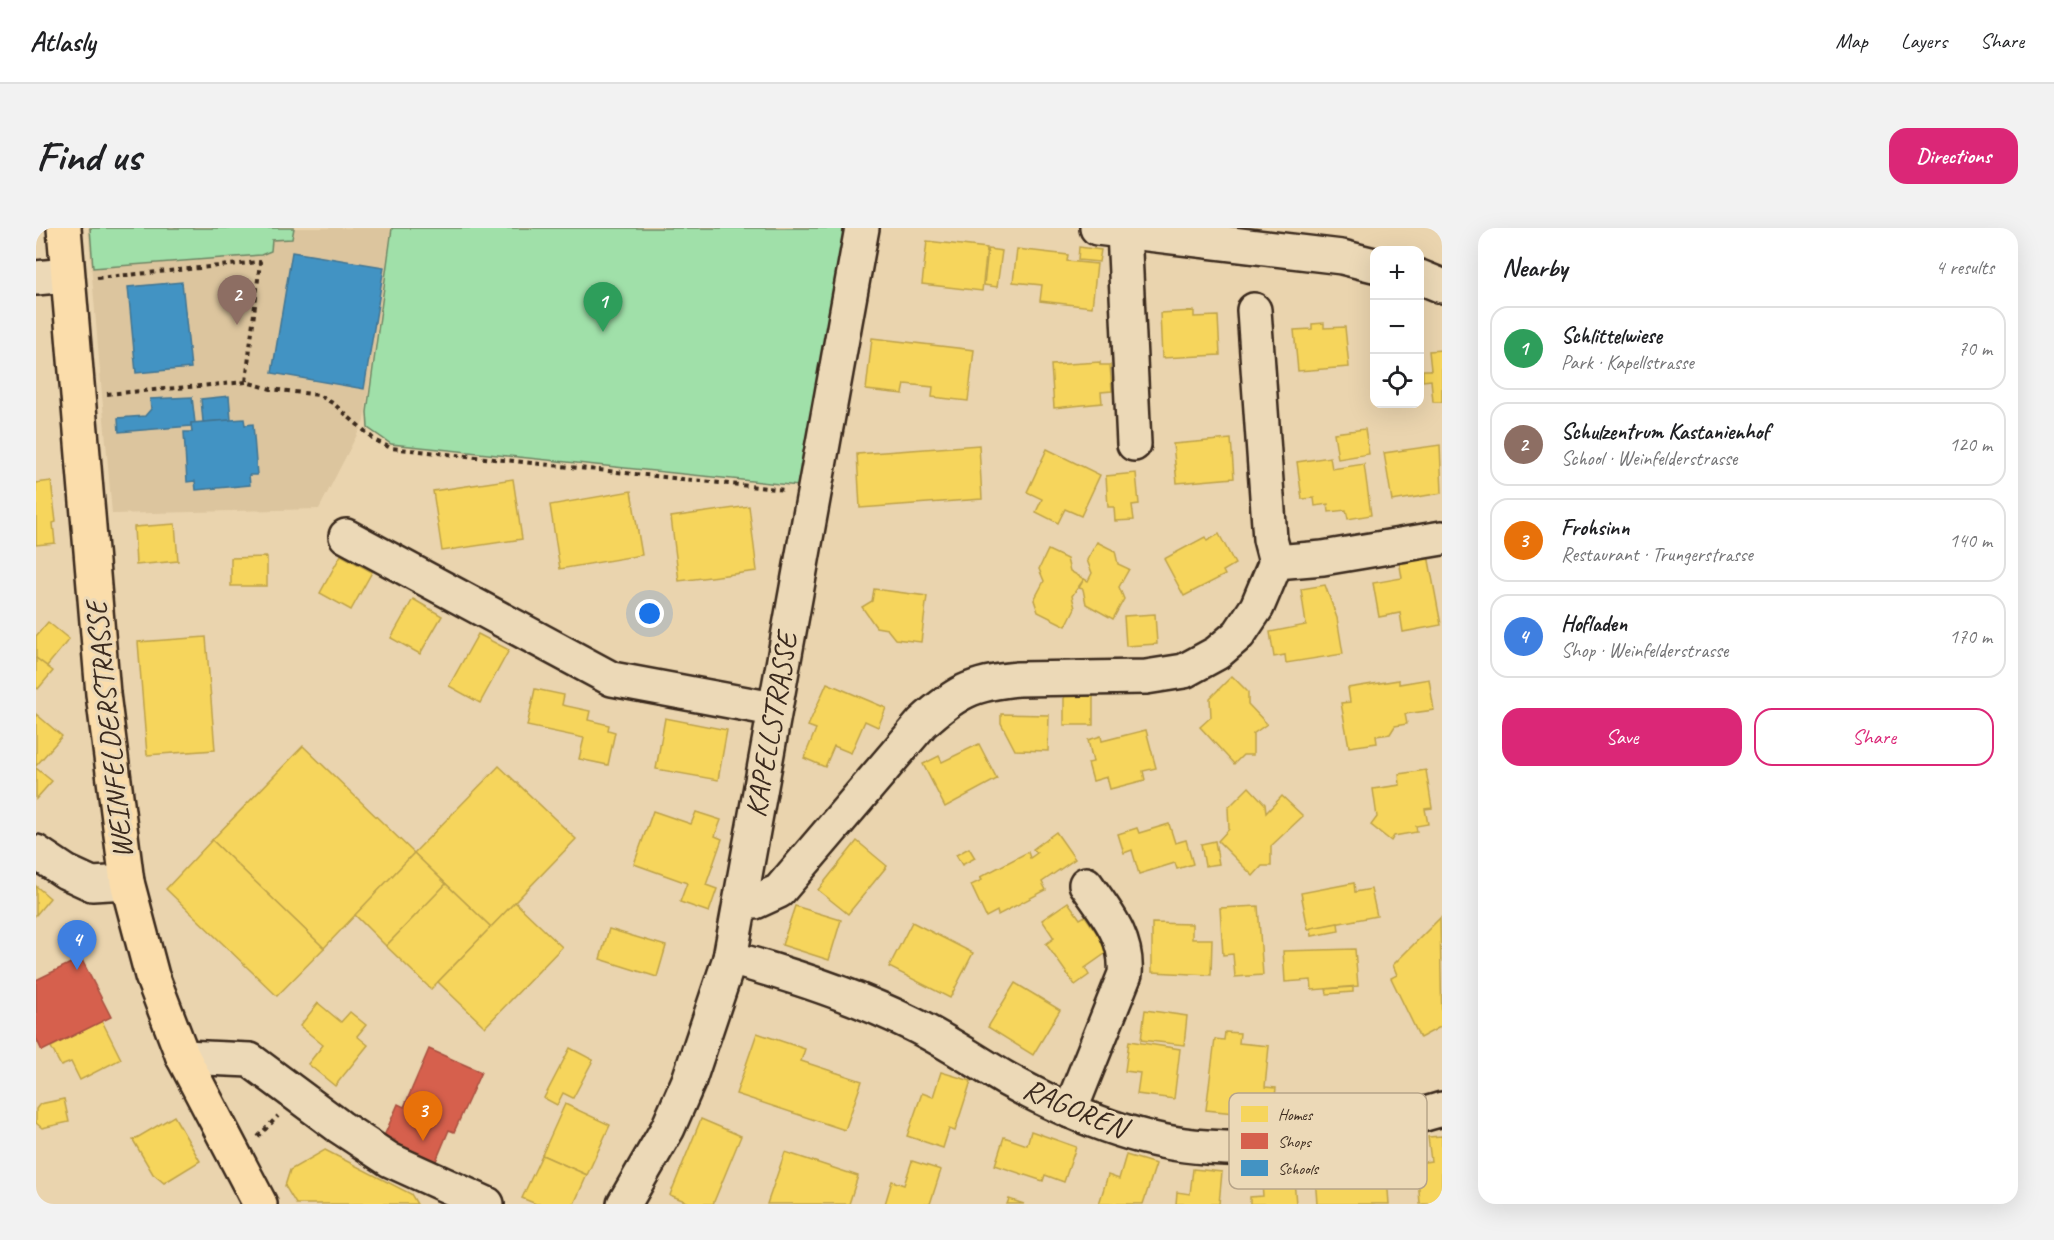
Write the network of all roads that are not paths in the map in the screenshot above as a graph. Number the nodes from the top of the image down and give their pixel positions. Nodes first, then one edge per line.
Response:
1 (64, 228) edge
2 (862, 228) edge
3 (1110, 230) edge
4 (1370, 264) edge
5 (57, 278) edge
6 (1424, 279) edge
7 (1442, 286) edge
8 (1254, 310) dead end
9 (1134, 444) dead end
10 (346, 536) dead end
11 (1442, 538) edge
12 (1276, 562) junction
13 (773, 709) junction
14 (36, 852) edge
15 (127, 882) junction
16 (1086, 884) dead end
17 (742, 901) junction
18 (729, 958) junction
19 (183, 1057) junction
20 (1442, 1109) edge
21 (1070, 1111) junction
22 (1427, 1113) edge
23 (1229, 1147) edge
24 (260, 1204) edge
25 (487, 1204) edge
26 (624, 1204) edge

1 - 5 main road, WEINFELDERSTRASSE
2 - 13 street, KAPELLSTRASSE
3 - 4 street
3 - 9 street
5 - 15 main road, WEINFELDERSTRASSE
6 - 7 street
8 - 12 street
10 - 13 street
11 - 12 street
12 - 17 street
13 - 17 street, KAPELLSTRASSE
14 - 15 street
15 - 19 main road, WEINFELDERSTRASSE
16 - 21 street
17 - 18 street, KAPELLSTRASSE
18 - 21 street, RAGOREN
18 - 26 street, KAPELLSTRASSE
19 - 24 main road, WEINFELDERSTRASSE
19 - 25 street
20 - 22 street, RAGOREN
21 - 23 street, RAGOREN

